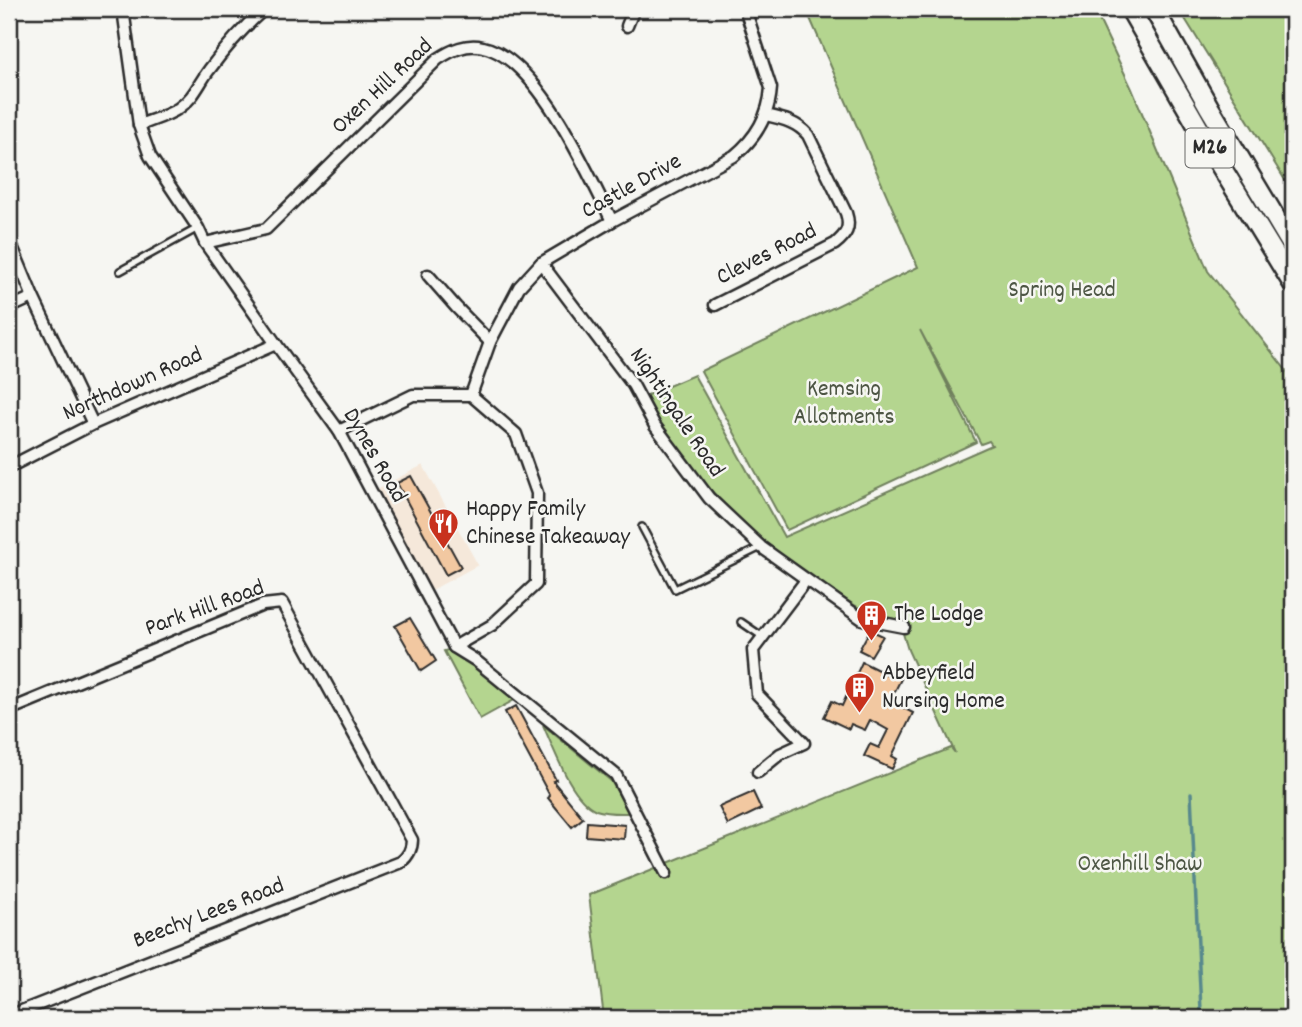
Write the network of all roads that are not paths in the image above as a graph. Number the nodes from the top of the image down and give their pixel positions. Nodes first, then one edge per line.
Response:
1 (124, 9) edge
2 (264, 9) edge
3 (634, 9) edge
4 (745, 9) edge
5 (1130, 9) edge
6 (1154, 9) edge
7 (627, 26) dead end
8 (766, 115) junction
9 (139, 125) junction
10 (612, 221) junction
11 (198, 228) junction
12 (9, 239) edge
13 (205, 243) junction
14 (1293, 247) edge
15 (541, 263) junction
16 (120, 271) dead end
17 (428, 275) dead end
18 (1293, 284) edge
19 (33, 297) junction
20 (715, 305) dead end
21 (9, 308) edge
22 (490, 342) junction
23 (276, 344) junction
24 (471, 395) junction
25 (93, 424) junction
26 (339, 431) junction
27 (9, 467) edge
28 (642, 527) dead end
29 (761, 547) junction
30 (806, 580) junction
31 (741, 622) dead end
32 (904, 627) dead end
33 (763, 636) junction
34 (454, 647) junction
35 (9, 710) edge
36 (758, 772) dead end
37 (412, 840) joint
38 (666, 873) dead end
39 (9, 1016) edge

1 - 9 street, Dynes Road
2 - 9 street
3 - 7 street
4 - 8 street, Castle Drive
5 - 18 highway, M26
6 - 14 highway, M26
8 - 10 street, Castle Drive
8 - 20 street, Cleves Road
9 - 11 street, Dynes Road
10 - 13 street, Oxen Hill Road
10 - 15 street, Castle Drive
11 - 13 street, Dynes Road
11 - 16 lane
12 - 19 street
13 - 23 street, Dynes Road
15 - 22 street, Castle Drive
15 - 29 street, Nightingale Road
17 - 22 street
19 - 21 street
19 - 25 street
22 - 24 street, Castle Drive
23 - 25 street, Northdown Road
23 - 26 street, Dynes Road
24 - 26 street
24 - 34 street
25 - 27 street, Northdown Road
26 - 34 street, Dynes Road
28 - 29 lane
29 - 30 street, Nightingale Road
30 - 32 street, Nightingale Road
30 - 33 street
31 - 33 lane
33 - 36 street
34 - 38 street, Dynes Road
35 - 37 street, Park Hill Road
37 - 39 street, Beechy Lees Road

